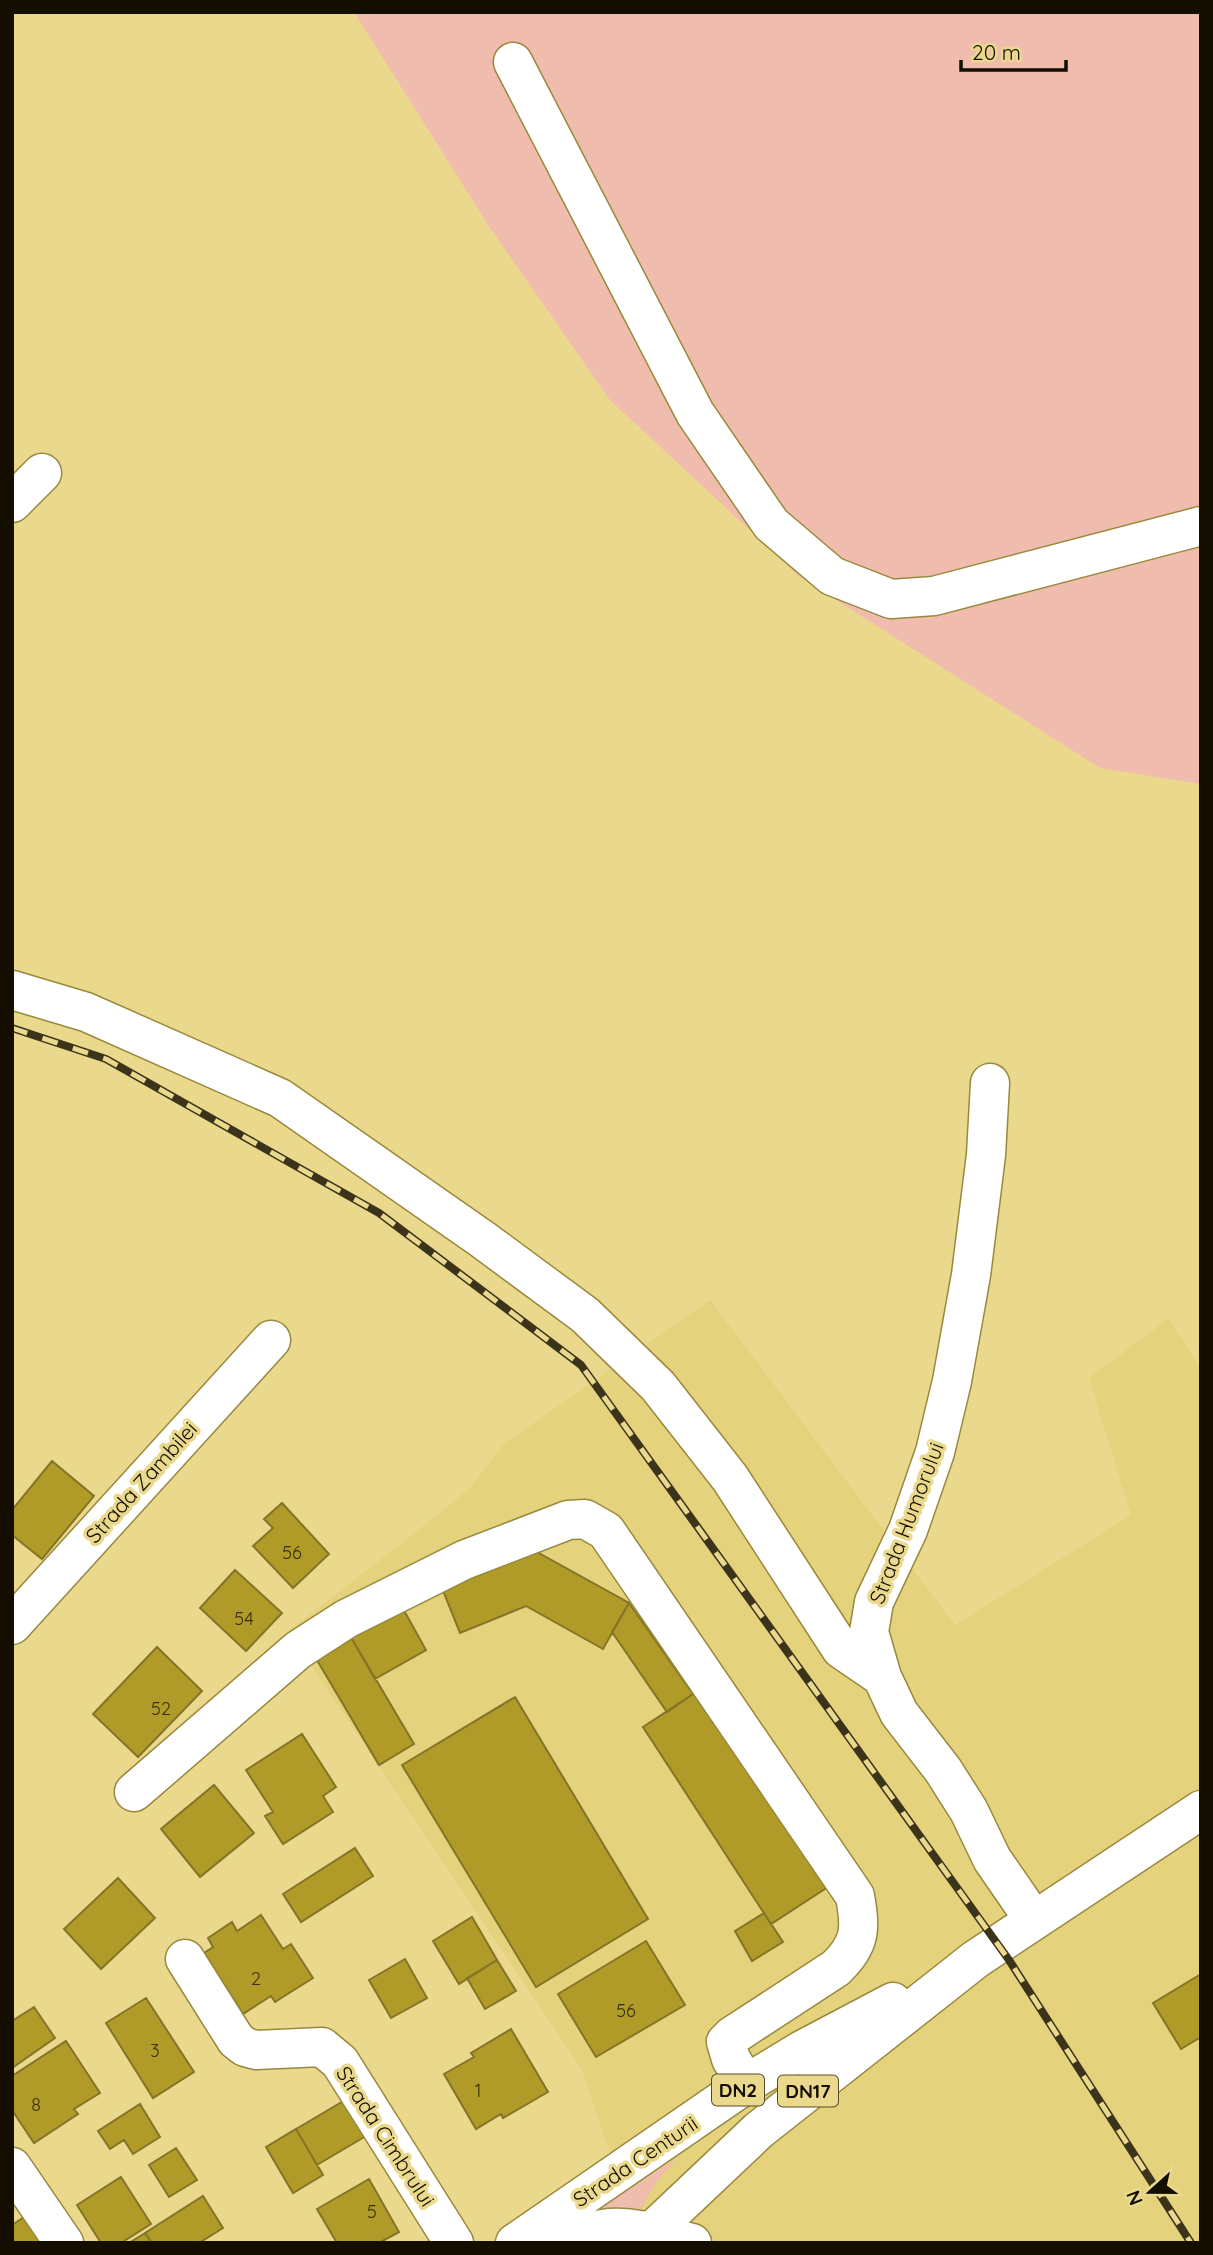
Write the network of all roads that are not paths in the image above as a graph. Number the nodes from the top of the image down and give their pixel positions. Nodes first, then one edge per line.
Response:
1 (513, 62) dead end
2 (42, 473) dead end
3 (12, 503) edge
4 (1201, 526) edge
5 (12, 990) edge
6 (990, 1083) dead end
7 (271, 1340) dead end
8 (12, 1625) edge
9 (882, 1677) junction
10 (134, 1793) dead end
11 (1201, 1810) edge
12 (1034, 1920) junction
13 (185, 1959) dead end
14 (976, 1959) junction
15 (802, 2050) junction
16 (746, 2084) junction
17 (12, 2167) edge
18 (646, 2238) edge
19 (64, 2243) edge
20 (454, 2243) edge
21 (515, 2243) edge
22 (557, 2243) edge
23 (692, 2243) edge

1 - 4 street
2 - 3 street
5 - 9 street
6 - 9 street, Strada Humorului
7 - 8 street, Strada Zambilei
9 - 12 street, Strada Humorului
10 - 16 street
11 - 12 street, DN2
12 - 14 street, DN2
13 - 20 street, Strada Cimbrului
14 - 15 street, Strada Centurii / DN2
14 - 18 street, DN17
15 - 16 street, Strada Centurii / DN2
15 - 18 street
16 - 21 street, Strada Centurii / DN2
17 - 19 street
18 - 22 street
18 - 23 street

